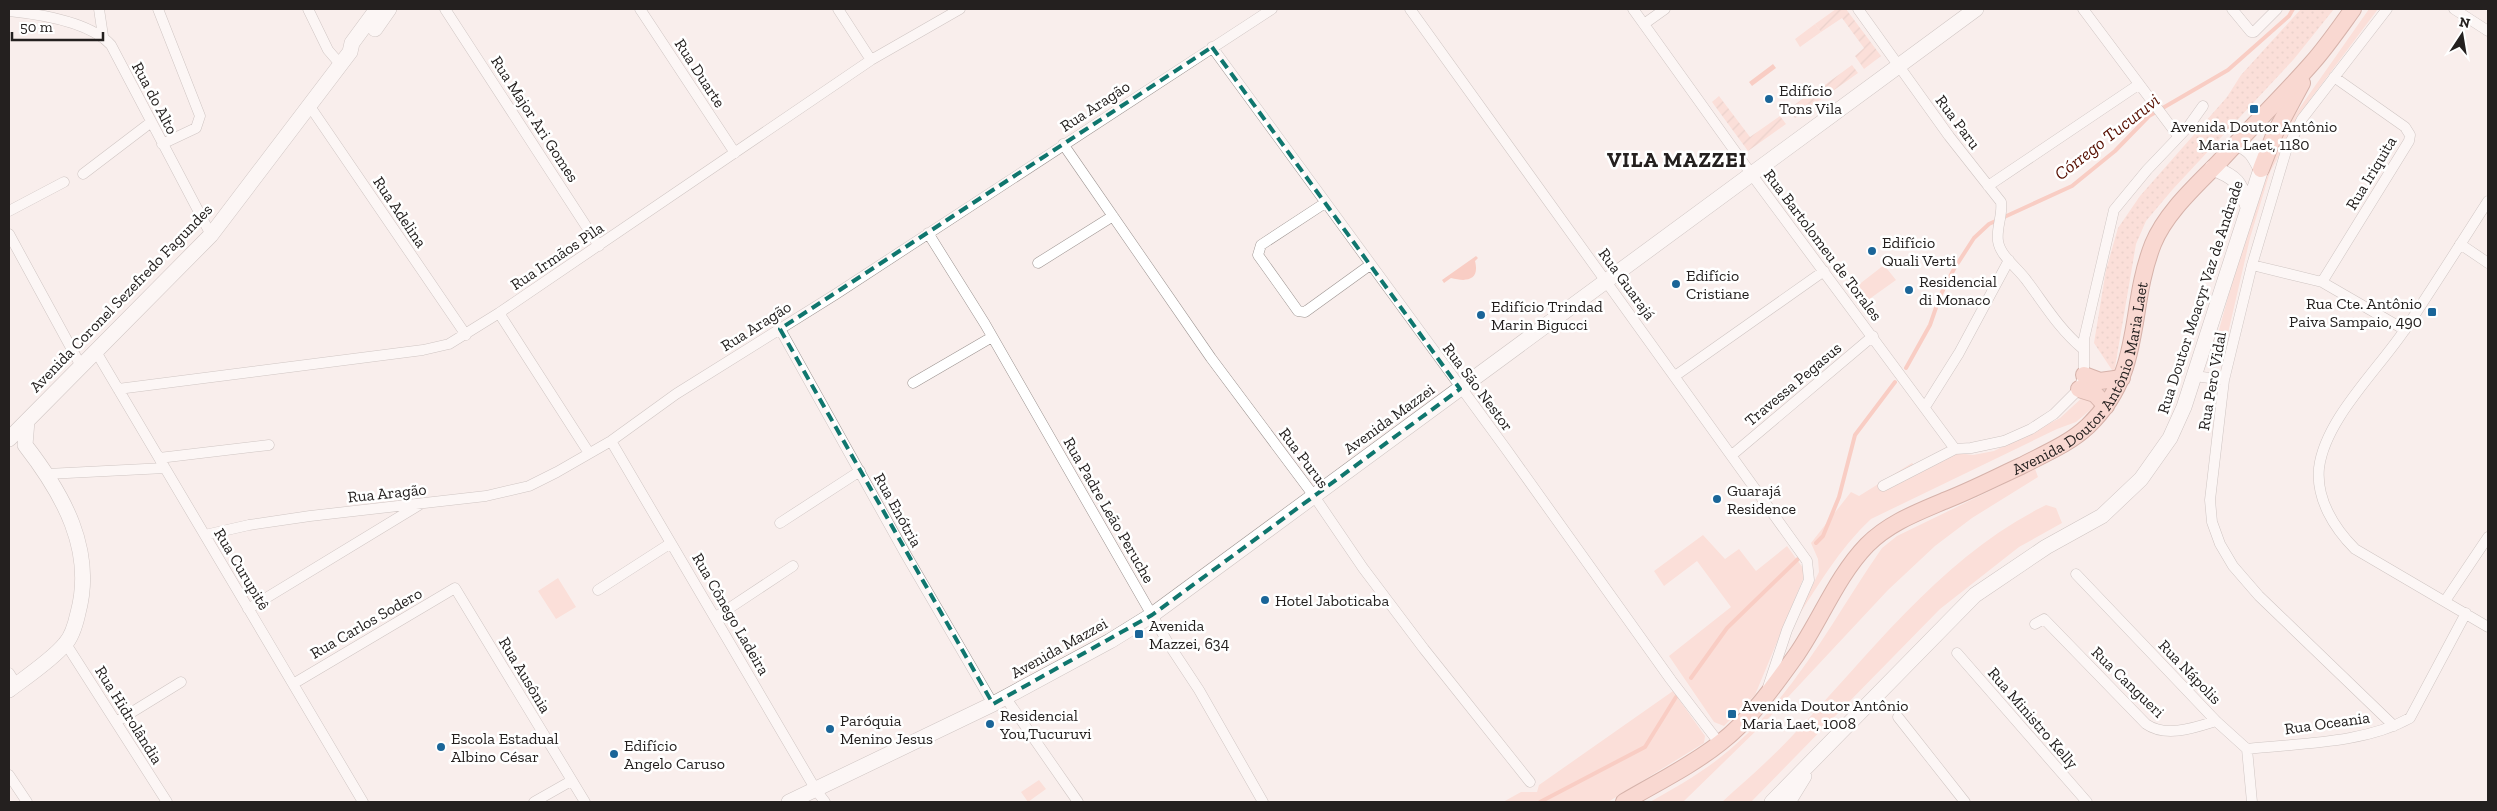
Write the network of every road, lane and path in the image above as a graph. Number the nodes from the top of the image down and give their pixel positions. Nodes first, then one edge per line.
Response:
1 (100, 9) edge
2 (158, 9) edge
3 (308, 9) edge
4 (376, 9) edge
5 (388, 9) edge
6 (445, 9) edge
7 (640, 9) edge
8 (838, 9) edge
9 (960, 9) edge
10 (1272, 9) edge
11 (1410, 9) edge
12 (1633, 9) edge
13 (1665, 9) edge
14 (1858, 9) edge
15 (1976, 9) edge
16 (2083, 9) edge
17 (2232, 9) edge
18 (2277, 9) edge
19 (2353, 9) edge
20 (2387, 9) edge
21 (2454, 9) edge
22 (9, 11) edge
23 (1644, 24) junction
24 (2488, 30) edge
25 (103, 36) junction
26 (1212, 47) junction
27 (350, 52) junction
28 (871, 60) junction
29 (2314, 61) junction
30 (340, 64) junction
31 (1899, 66) junction
32 (2334, 77) junction
33 (2138, 85) junction
34 (309, 105) junction
35 (2203, 106) dead end
36 (150, 123) junction
37 (2178, 136) junction
38 (2236, 143) junction
39 (162, 144) junction
40 (1063, 144) junction
41 (735, 153) junction
42 (2212, 168) junction
43 (2261, 169) junction
44 (83, 174) dead end
45 (1752, 175) junction
46 (64, 182) dead end
47 (1988, 186) junction
48 (2488, 201) edge
49 (1325, 203) junction
50 (2248, 207) junction
51 (9, 211) edge
52 (1113, 216) junction
53 (928, 233) junction
54 (9, 234) edge
55 (211, 235) junction
56 (2460, 244) junction
57 (599, 246) junction
58 (2009, 260) junction
59 (1038, 263) dead end
60 (2488, 263) edge
61 (1370, 265) junction
62 (2252, 265) junction
63 (1824, 271) junction
64 (1607, 282) junction
65 (2322, 282) junction
66 (499, 313) junction
67 (780, 329) junction
68 (2405, 330) junction
69 (466, 335) junction
70 (1873, 336) junction
71 (992, 337) junction
72 (2083, 349) junction
73 (95, 350) junction
74 (81, 366) junction
75 (1675, 376) junction
76 (2195, 376) junction
77 (2122, 378) junction
78 (2224, 380) junction
79 (2081, 382) junction
80 (913, 383) dead end
81 (118, 389) junction
82 (1460, 389) junction
83 (2106, 406) junction
84 (1925, 407) junction
85 (27, 421) junction
86 (9, 439) edge
87 (611, 441) junction
88 (9, 443) edge
89 (25, 445) junction
90 (269, 445) dead end
91 (1955, 449) junction
92 (589, 453) junction
93 (1732, 455) junction
94 (159, 458) junction
95 (165, 468) junction
96 (860, 471) junction
97 (47, 474) junction
98 (1883, 486) dead end
99 (1314, 496) junction
100 (420, 505) junction
101 (780, 523) dead end
102 (205, 535) junction
103 (2488, 538) edge
104 (671, 543) junction
105 (793, 566) dead end
106 (2076, 574) dead end
107 (1809, 580) joint
108 (455, 588) joint
109 (598, 590) dead end
110 (2445, 600) junction
111 (248, 609) junction
112 (2466, 613) junction
113 (1152, 615) junction
114 (716, 617) junction
115 (2035, 624) dead end
116 (2488, 627) edge
117 (66, 644) junction
118 (1957, 653) dead end
119 (181, 682) dead end
120 (11, 683) edge
121 (293, 684) junction
122 (1764, 698) junction
123 (999, 701) junction
124 (1898, 717) dead end
125 (2216, 721) junction
126 (116, 722) junction
127 (2394, 726) junction
128 (1720, 744) junction
129 (2247, 750) junction
130 (1817, 754) junction
131 (9, 775) edge
132 (571, 781) junction
133 (1530, 782) dead end
134 (821, 796) edge
135 (27, 802) edge
136 (166, 802) edge
137 (363, 802) edge
138 (534, 802) edge
139 (585, 802) edge
140 (789, 802) edge
141 (1078, 802) edge
142 (1263, 802) edge
143 (1624, 802) edge
144 (1772, 802) edge
145 (1788, 802) edge
146 (1965, 802) edge
147 (2087, 802) edge
148 (2252, 802) edge

1 - 25 street
2 - 39 street
3 - 30 street
4 - 27 street, Avenida Coronel Sezefredo Fagundes
5 - 27 street
6 - 57 street, Rua Major Ari Gomes
7 - 41 street, Rua Duarte
8 - 28 street
9 - 28 street, Rua Irmãos Pìla
10 - 26 street, Rua Aragão
11 - 64 street, Rua Guarajá
12 - 23 street, Rua Bartolomeu de Torales
13 - 23 street
14 - 31 street, Rua Paru
15 - 31 street, Avenida Mazzei
16 - 33 street
17 - 18 street
19 - 29 main road, Avenida Doutor Antônio Maria Laet
20 - 32 street, Rua Pero Vidal
21 - 24 street
22 - 25 street
23 - 45 street, Rua Bartolomeu de Torales
25 - 36 street, Rua do Alto
26 - 40 street, Rua Aragão
26 - 49 street, Rua São Nestor
27 - 30 street, Avenida Coronel Sezefredo Fagundes
28 - 41 street, Rua Irmãos Pìla
29 - 38 main road, Avenida Doutor Antônio Maria Laet
29 - 43 main road
30 - 34 street, Avenida Coronel Sezefredo Fagundes
31 - 45 street, Avenida Mazzei
31 - 47 street, Rua Paru
32 - 62 street, Rua Pero Vidal
32 - 65 street, Rua Iriquita
33 - 37 street
33 - 47 street
34 - 55 street, Avenida Coronel Sezefredo Fagundes
34 - 69 street, Rua Adelina
35 - 37 street, Avenida Doutor Antônio Maria Laet
36 - 39 street, Rua do Alto
36 - 44 street
37 - 72 street, Avenida Doutor Antônio Maria Laet
38 - 42 main road, Avenida Doutor Antônio Maria Laet
38 - 43 street
39 - 55 street, Rua do Alto
40 - 52 street, Rua Purus
40 - 53 street, Rua Aragão
41 - 57 street, Rua Irmãos Pìla
42 - 50 street
42 - 77 main road, Avenida Doutor Antônio Maria Laet
43 - 50 street, Rua Doutor Moacyr Vaz de Andrade
45 - 63 street, Rua Bartolomeu de Torales
45 - 64 street, Avenida Mazzei
46 - 51 street
47 - 58 street, Rua Paru
48 - 56 street
49 - 61 street, Rua São Nestor
49 - 61 street
50 - 76 street, Rua Doutor Moacyr Vaz de Andrade
52 - 59 street
52 - 99 street, Rua Purus
53 - 67 street, Rua Aragão
53 - 71 street, Rua Padre Leão Peruche
54 - 74 street
55 - 73 street, Avenida Coronel Sezefredo Fagundes
56 - 60 street
56 - 68 street
57 - 66 street, Rua Irmãos Pìla
58 - 72 street, Rua Paru
58 - 84 street
61 - 82 street, Rua São Nestor
62 - 65 street
62 - 78 street, Rua Pero Vidal
63 - 70 street, Rua Bartolomeu de Torales
63 - 75 street
64 - 75 street, Rua Guarajá
64 - 82 street, Avenida Mazzei
65 - 68 street
66 - 69 street, Rua Irmãos Pìla
66 - 92 street
67 - 87 street, Rua Aragão
67 - 96 street, Rua Enótria
68 - 110 street
69 - 81 street, Rua Irmãos Pìla
70 - 84 street, Rua Bartolomeu de Torales
70 - 93 street, Travessa Pegasus
71 - 80 street
71 - 113 street, Rua Padre Leão Peruche
72 - 79 street, Avenida Doutor Antônio Maria Laet
73 - 74 street, Avenida Coronel Sezefredo Fagundes
73 - 81 street, Rua Curupitê
74 - 85 street, Avenida Coronel Sezefredo Fagundes
75 - 93 street, Rua Guarajá
76 - 78 street
76 - 130 street, Rua Doutor Moacyr Vaz de Andrade
77 - 79 main road
77 - 83 main road, Avenida Doutor Antônio Maria Laet
78 - 127 street, Rua Pero Vidal
79 - 83 main road
79 - 91 street, Avenida Doutor Antônio Maria Laet
81 - 94 street, Rua Curupitê
82 - 99 street, Avenida Mazzei
82 - 128 street, Rua São Nestor
83 - 122 main road, Avenida Doutor Antônio Maria Laet
84 - 91 street, Rua Bartolomeu de Torales
85 - 86 street, Avenida Coronel Sezefredo Fagundes
85 - 89 street
87 - 92 street, Rua Aragão
87 - 104 street, Rua Cônego Ladeira
88 - 89 street
89 - 97 street
90 - 94 street
91 - 98 street, Avenida Doutor Antônio Maria Laet
92 - 100 street, Rua Aragão
93 - 107 street, Rua Guarajá
94 - 95 street, Rua Curupitê
95 - 97 street
95 - 102 street, Rua Curupitê
96 - 101 street
96 - 123 street, Rua Enótria
97 - 117 street
99 - 113 street, Avenida Mazzei
99 - 133 street, Rua Purus
100 - 102 street, Rua Aragão
100 - 111 street
102 - 111 street, Rua Curupitê
103 - 110 street
104 - 109 street
104 - 114 street, Rua Cônego Ladeira
105 - 114 street
106 - 125 street, Rua Nápolis
107 - 122 street, Avenida Doutor Antônio Maria Laet
108 - 121 street, Rua Carlos Sodero
108 - 132 street, Rua Ausônia
110 - 112 street
111 - 121 street, Rua Curupitê
112 - 116 street
112 - 127 street, Rua Oceania
113 - 123 street, Avenida Mazzei
113 - 142 street, Rua Padre Leão Peruche
114 - 134 street, Rua Cônego Ladeira
115 - 125 street, Rua Cangueri
117 - 120 street
117 - 126 street, Rua Hidrolândia
118 - 147 street, Rua Ministro Kelly
119 - 126 street
121 - 137 street, Rua Curupitê
122 - 128 main road, Avenida Doutor Antônio Maria Laet
123 - 134 street, Avenida Mazzei
123 - 141 street, Rua Enótria
124 - 146 street
125 - 129 street, Rua Nápolis
126 - 136 street, Rua Hidrolândia
127 - 129 street, Rua Oceania
128 - 143 main road, Avenida Doutor Antônio Maria Laet
129 - 148 street
130 - 144 street
130 - 145 street
131 - 135 street
132 - 138 street
132 - 139 street, Rua Ausônia
134 - 140 street, Avenida Mazzei

